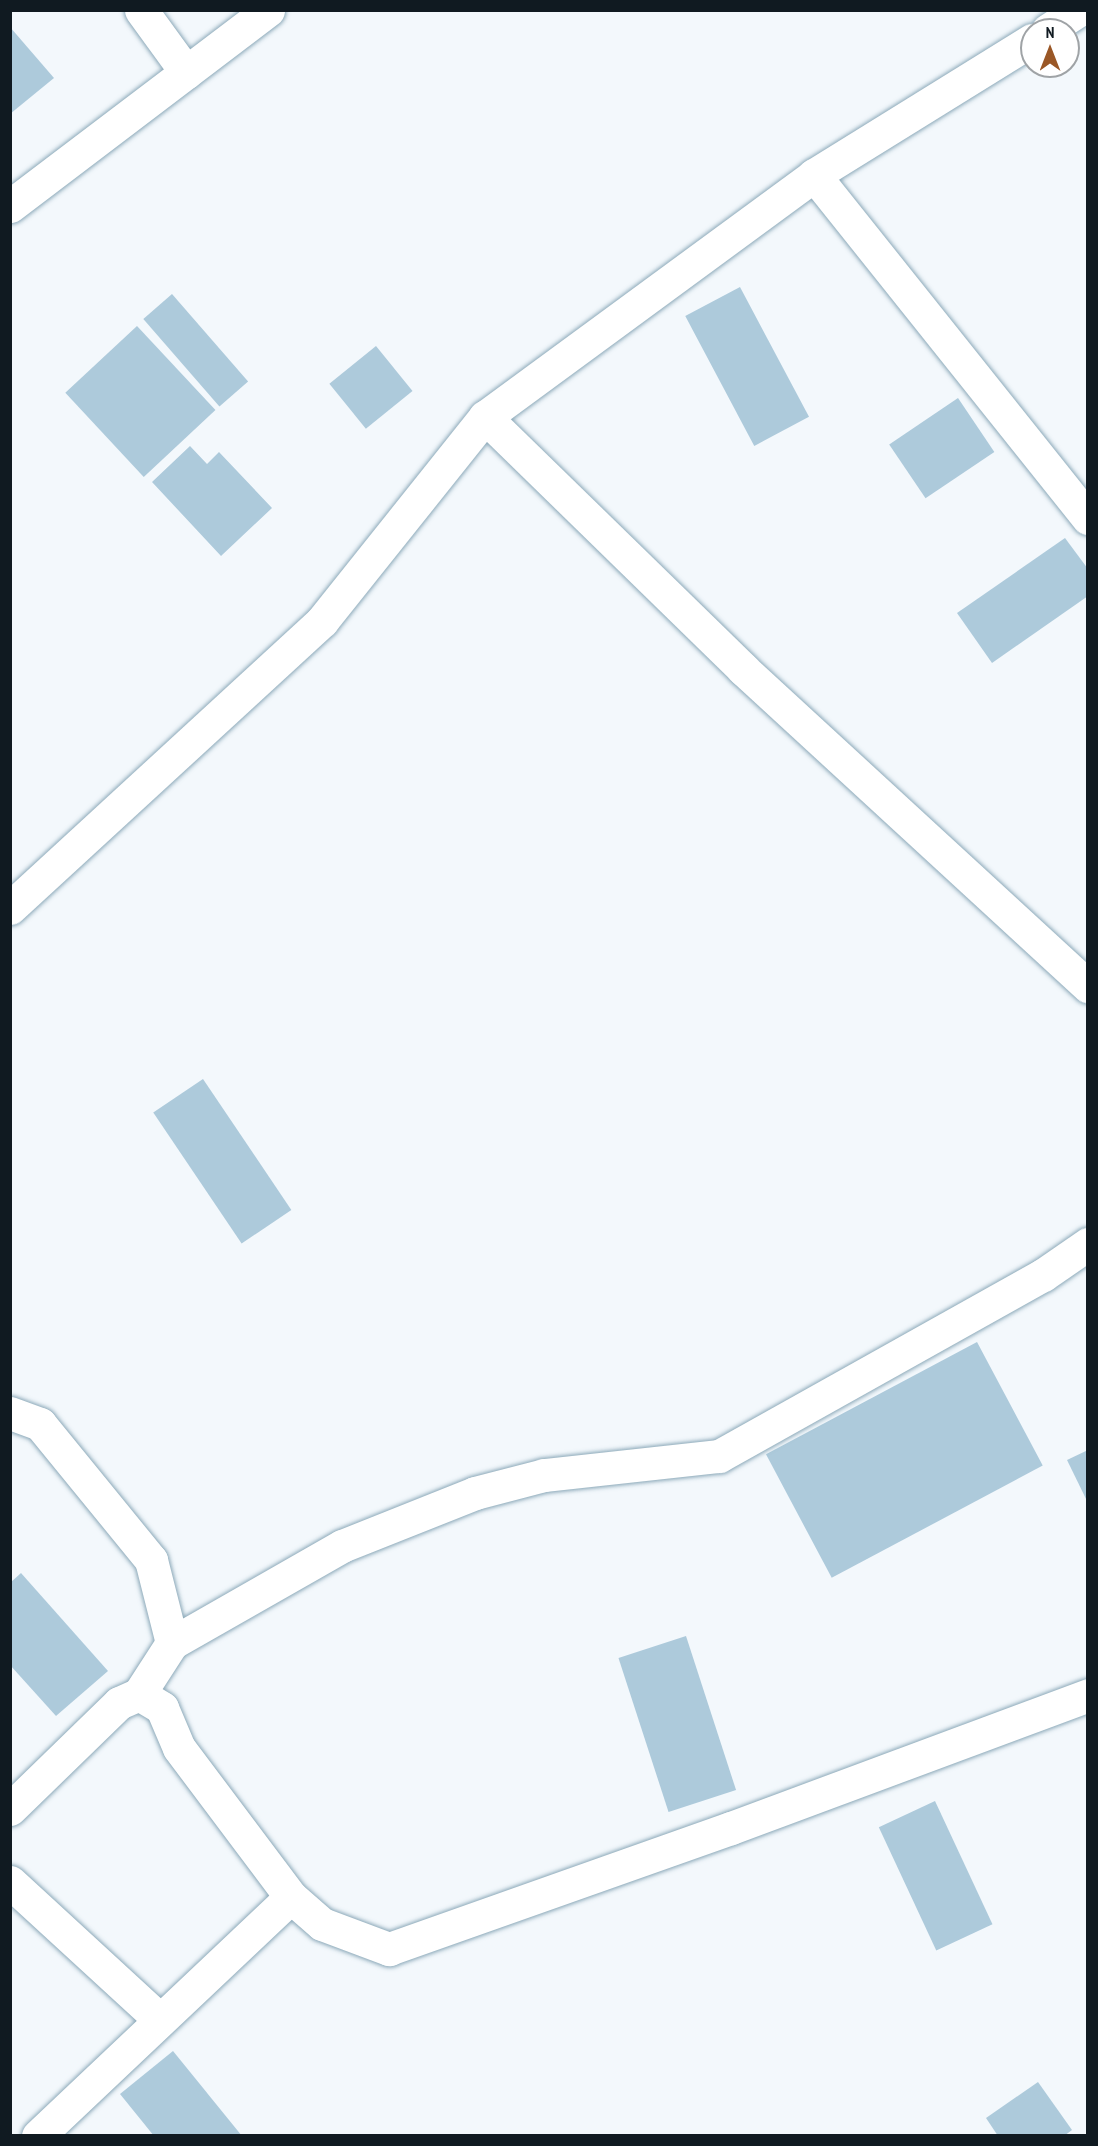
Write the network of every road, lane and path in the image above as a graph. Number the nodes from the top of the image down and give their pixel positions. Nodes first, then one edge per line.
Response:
1 (141, 10) edge
2 (268, 10) edge
3 (1020, 47) edge
4 (186, 72) junction
5 (814, 176) junction
6 (10, 206) edge
7 (485, 417) junction
8 (1088, 518) edge
9 (10, 908) edge
10 (1086, 980) edge
11 (1088, 1244) edge
12 (10, 1413) edge
13 (172, 1643) junction
14 (139, 1694) junction
15 (1088, 1695) edge
16 (10, 1809) edge
17 (10, 1882) edge
18 (291, 1897) junction
19 (159, 2019) junction
20 (38, 2136) edge

1 - 4 street
2 - 4 street
3 - 5 street
4 - 6 street
5 - 7 street
5 - 8 street
7 - 9 street
7 - 10 street
11 - 13 street
12 - 13 street
13 - 14 street
14 - 16 street
14 - 18 street
15 - 18 street
17 - 19 street
18 - 19 street
19 - 20 street

